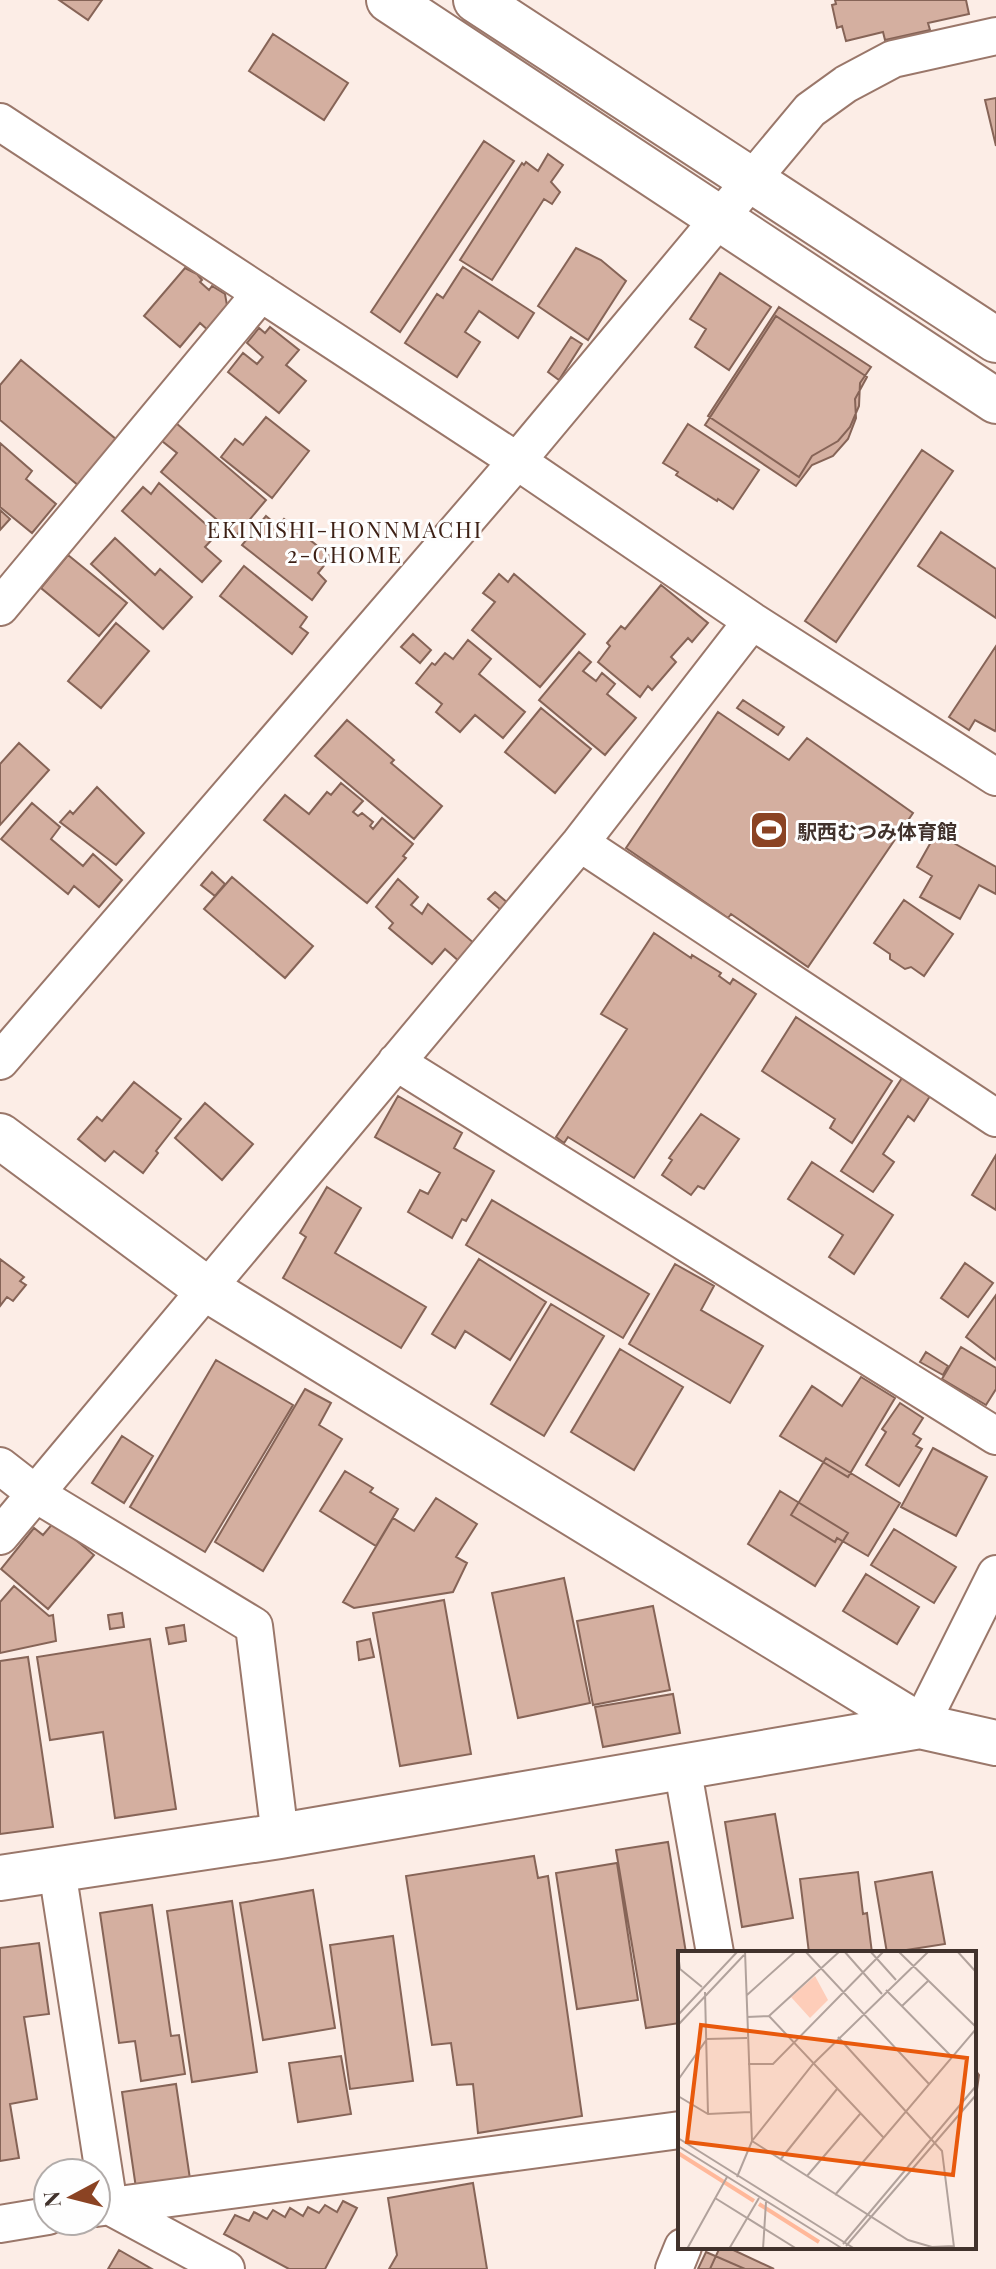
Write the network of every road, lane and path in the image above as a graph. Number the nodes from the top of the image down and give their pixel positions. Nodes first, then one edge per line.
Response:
1 (389, 0) edge
2 (476, 0) edge
3 (996, 36) edge
4 (1, 126) edge
5 (751, 180) junction
6 (720, 219) junction
7 (261, 293) junction
8 (996, 340) edge
9 (996, 401) edge
10 (517, 461) junction
11 (0, 607) edge
12 (752, 621) junction
13 (996, 777) edge
14 (580, 843) junction
15 (0, 1061) edge
16 (396, 1062) junction
17 (996, 1118) edge
18 (0, 1136) edge
19 (205, 1288) junction
20 (996, 1436) edge
21 (0, 1466) edge
22 (36, 1494) junction
23 (0, 1536) edge
24 (996, 1574) edge
25 (920, 1726) junction
26 (996, 1743) edge
27 (682, 1766) junction
28 (280, 1836) junction
29 (57, 1870) junction
30 (0, 1878) edge
31 (715, 1951) edge
32 (678, 2130) edge
33 (96, 2157) edge
34 (112, 2206) edge
35 (112, 2212) edge
36 (32, 2219) edge
37 (0, 2224) edge
38 (682, 2249) edge
39 (226, 2269) edge
40 (674, 2269) edge

1 - 6 street
2 - 5 street
3 - 5 street
4 - 7 street
5 - 6 street
5 - 8 street
6 - 9 street
6 - 10 street
7 - 10 street
7 - 11 street
10 - 12 street
10 - 15 street
12 - 13 street
12 - 14 street
14 - 16 street
14 - 17 street
16 - 19 street
16 - 20 street
18 - 19 street
19 - 22 street
19 - 25 street
21 - 22 street
22 - 23 street
22 - 28 street
24 - 25 street
25 - 26 street
25 - 27 street
27 - 28 street
27 - 31 street
28 - 29 street
29 - 30 street
29 - 33 street
32 - 34 street
35 - 39 street
36 - 37 street
38 - 40 street

